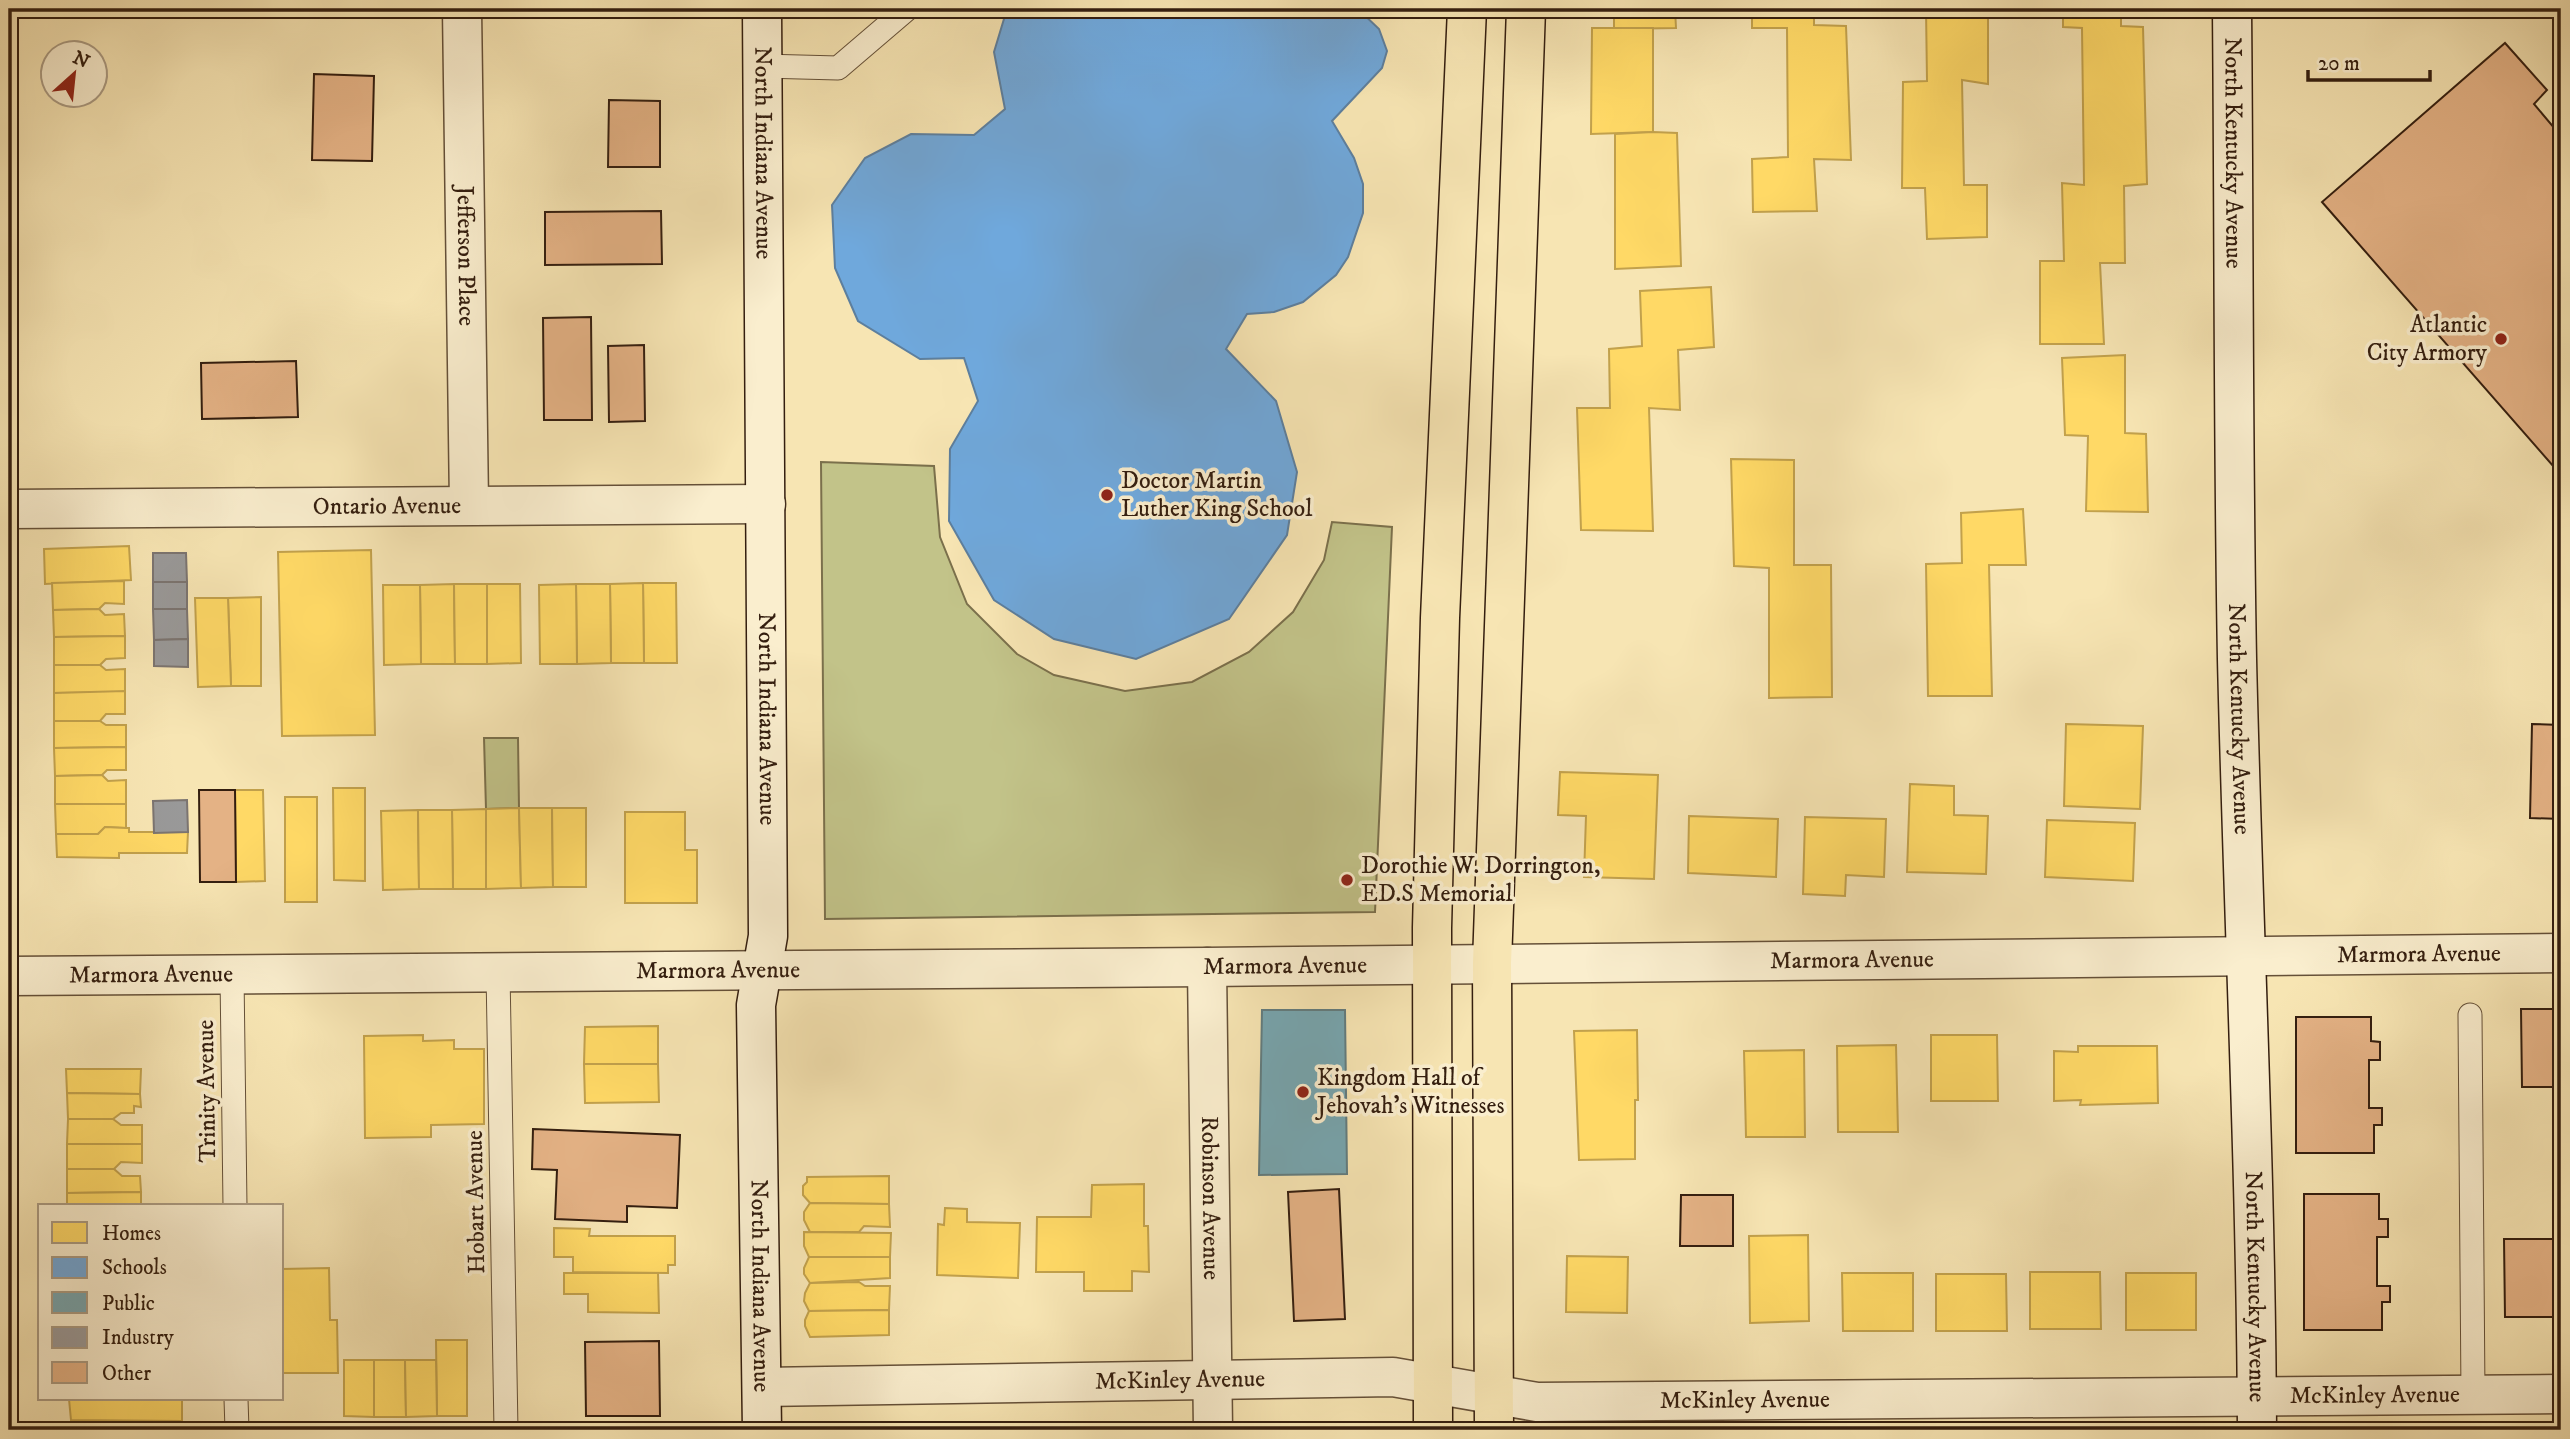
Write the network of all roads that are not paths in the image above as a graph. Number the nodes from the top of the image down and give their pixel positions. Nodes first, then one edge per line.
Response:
1 (462, 9) edge
2 (761, 9) edge
3 (907, 9) edge
4 (1467, 9) edge
5 (1526, 9) edge
6 (2232, 9) edge
7 (762, 66) junction
8 (470, 504) junction
9 (766, 504) junction
10 (9, 509) edge
11 (2561, 953) edge
12 (2246, 956) junction
13 (1492, 963) junction
14 (1432, 964) junction
15 (1207, 967) junction
16 (761, 969) junction
17 (498, 972) junction
18 (232, 975) junction
19 (9, 976) edge
20 (2470, 1015) dead end
21 (234, 1204) edge
22 (1213, 1381) junction
23 (1432, 1384) junction
24 (762, 1387) junction
25 (2561, 1394) edge
26 (2473, 1395) junction
27 (236, 1400) edge
28 (1493, 1412) edge
29 (2257, 1413) edge
30 (1874, 1415) edge
31 (237, 1430) edge
32 (506, 1430) edge
33 (762, 1430) edge
34 (1213, 1430) edge
35 (1433, 1430) edge

1 - 8 street, Jefferson Place
2 - 7 street, North Indiana Avenue
3 - 7 lane
4 - 14 main road
5 - 13 main road
6 - 12 street, North Kentucky Avenue
7 - 9 street, North Indiana Avenue
8 - 9 street, Ontario Avenue
8 - 10 street, Ontario Avenue
9 - 16 street, North Indiana Avenue
11 - 12 street, Marmora Avenue
12 - 13 street, Marmora Avenue
12 - 29 street, North Kentucky Avenue
13 - 14 street, Marmora Avenue
13 - 28 main road
14 - 15 street, Marmora Avenue
14 - 23 main road
15 - 16 street, Marmora Avenue
15 - 22 street, Robinson Avenue
16 - 17 street, Marmora Avenue
16 - 24 street, North Indiana Avenue
17 - 18 street, Marmora Avenue
17 - 32 lane, Hobart Avenue
18 - 19 street, Marmora Avenue
18 - 21 lane, Trinity Avenue
20 - 26 lane
22 - 23 street, McKinley Avenue
22 - 24 street, McKinley Avenue
22 - 34 street, Robinson Avenue
23 - 28 street, McKinley Avenue
23 - 35 main road
24 - 33 street, North Indiana Avenue
25 - 26 street, McKinley Avenue
26 - 29 street, McKinley Avenue
27 - 31 lane
28 - 30 street, McKinley Avenue
29 - 30 street, McKinley Avenue

